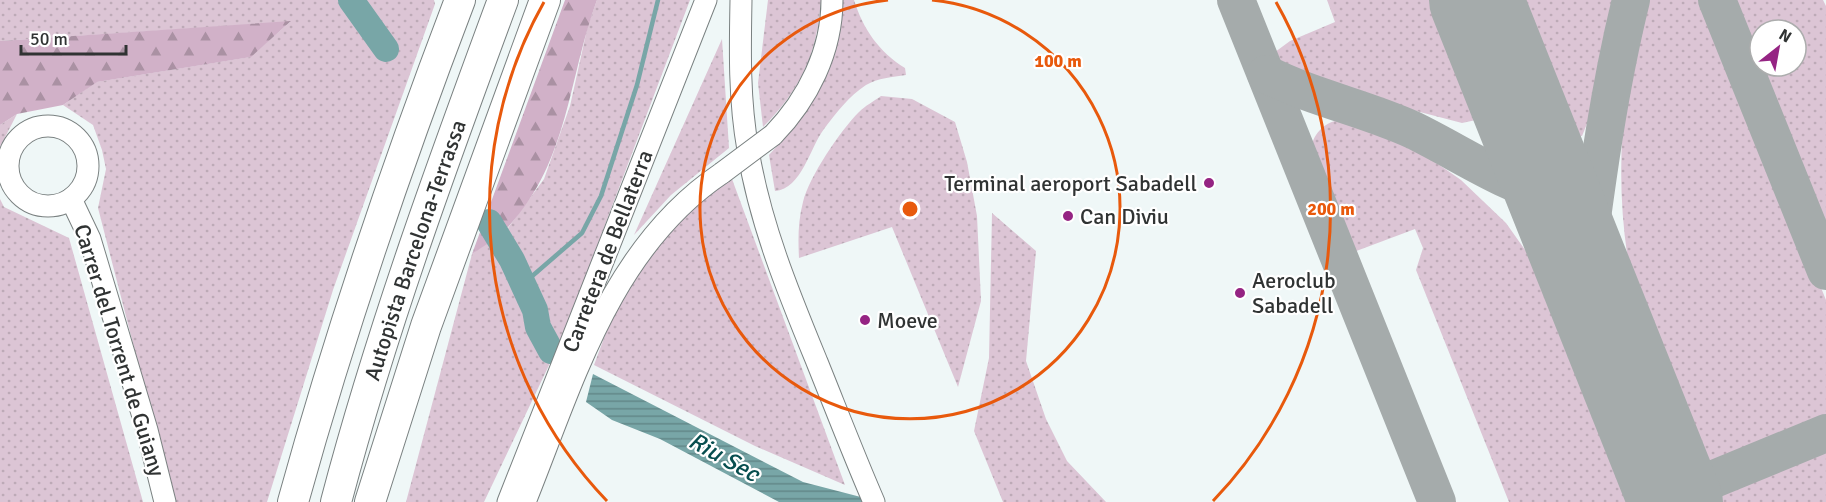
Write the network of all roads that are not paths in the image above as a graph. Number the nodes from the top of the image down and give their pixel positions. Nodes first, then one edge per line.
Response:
1 (460, 0) edge
2 (503, 0) edge
3 (545, 0) edge
4 (706, 0) edge
5 (741, 0) edge
6 (832, 0) edge
7 (71, 199) dead end
8 (313, 431) junction
9 (872, 496) edge
10 (165, 502) edge
11 (283, 502) edge
12 (294, 502) edge
13 (336, 502) edge
14 (370, 502) edge
15 (508, 502) edge
16 (525, 502) edge

1 - 8 highway, Autopista Barcelona-Terrassa
2 - 13 highway, Autopista Barcelona-Terrassa
3 - 14 highway
4 - 15 street, Carretera de Bellaterra
5 - 9 street
6 - 16 street, bridge
7 - 10 street, Carrer del Torrent de Guiany
8 - 11 highway
8 - 12 highway, Autopista Barcelona-Terrassa

